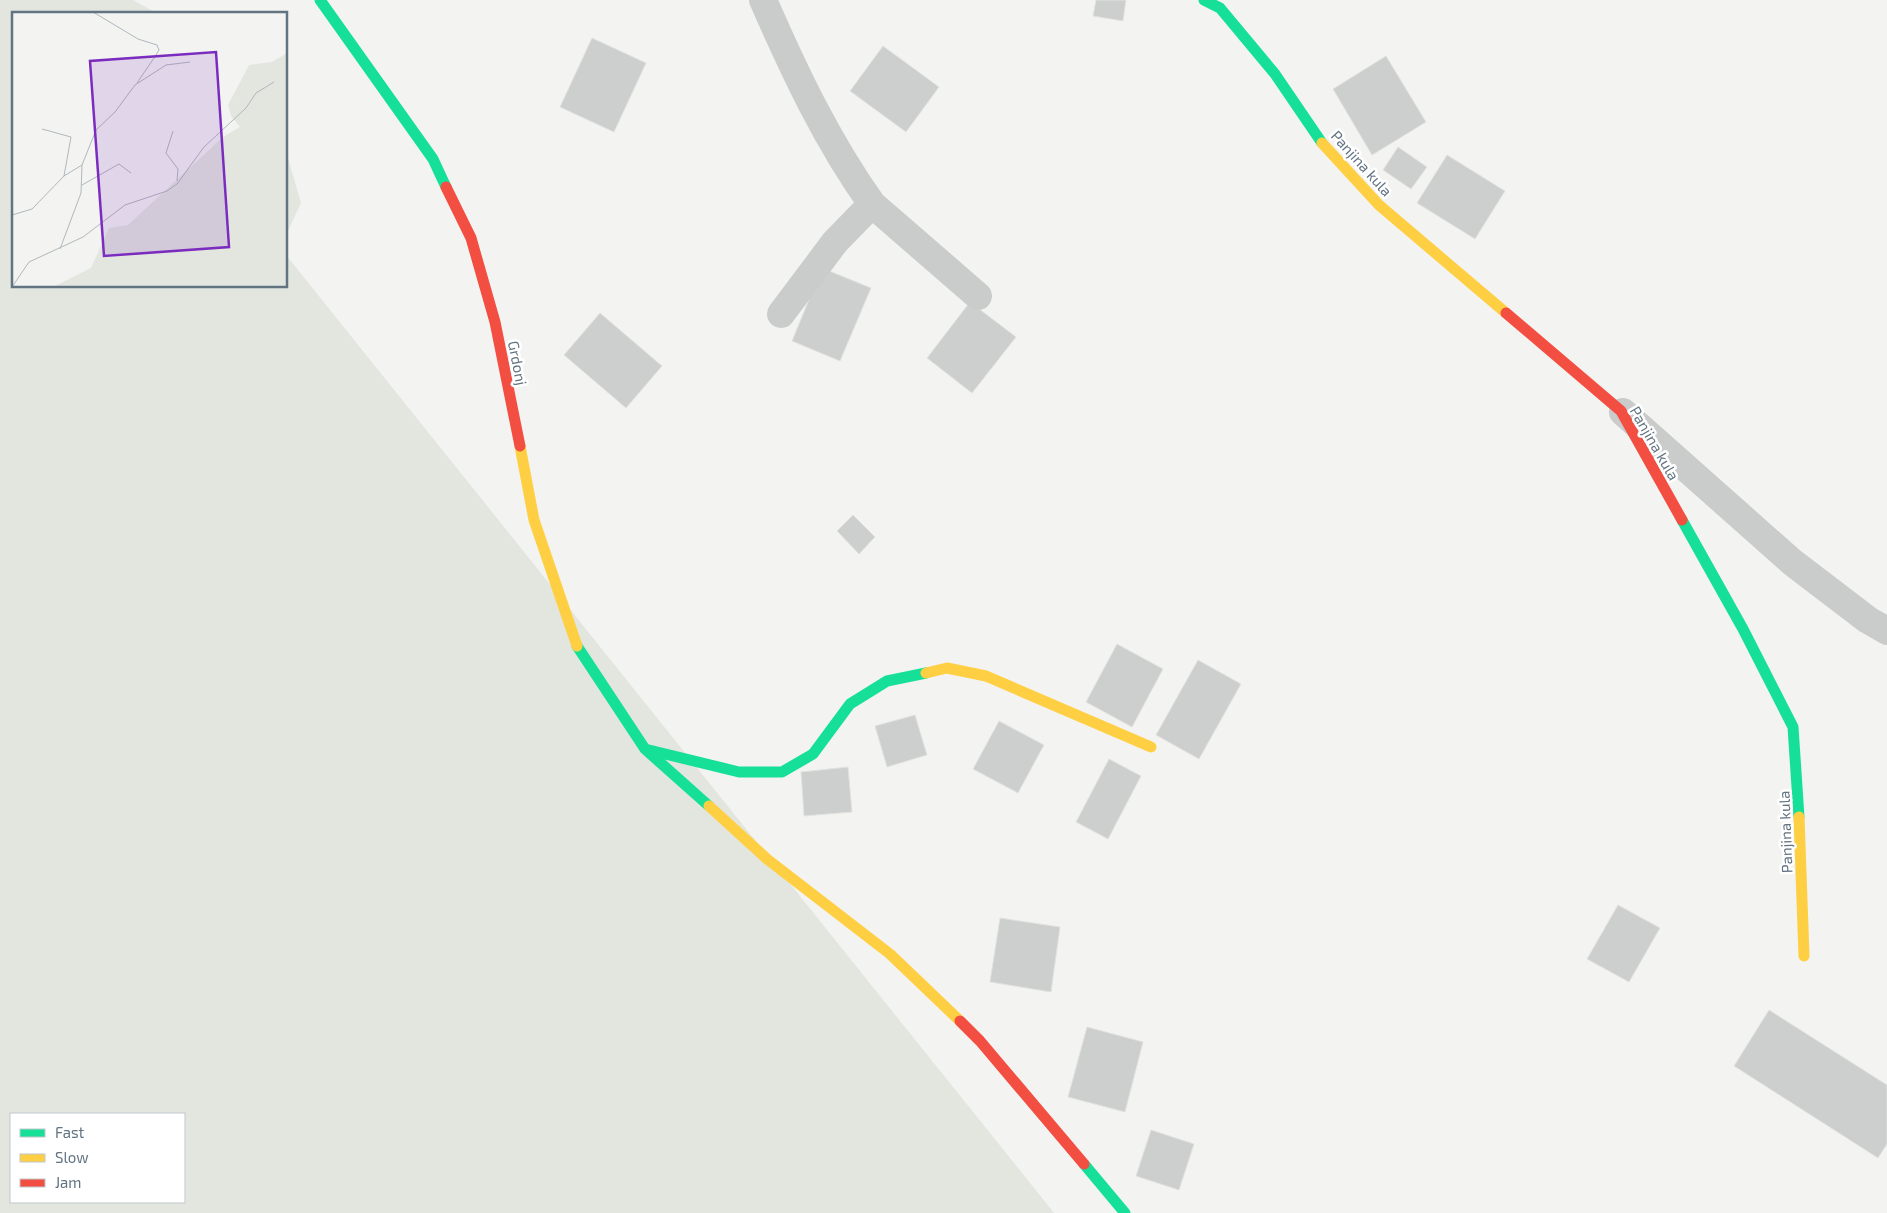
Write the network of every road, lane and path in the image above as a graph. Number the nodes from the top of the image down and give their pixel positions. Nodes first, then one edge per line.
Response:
1 (320, 0) edge
2 (763, 0) edge
3 (1204, 0) edge
4 (872, 204) junction
5 (978, 296) dead end
6 (781, 314) dead end
7 (1621, 411) junction
8 (1887, 632) edge
9 (1151, 747) dead end
10 (646, 749) junction
11 (1804, 956) dead end
12 (1125, 1213) edge

1 - 10 street, Grdonj
2 - 4 street
3 - 7 street, Panjina kula
4 - 5 street
4 - 6 street
7 - 8 street
7 - 11 street, Panjina kula
9 - 10 street
10 - 12 street, Grdonj

